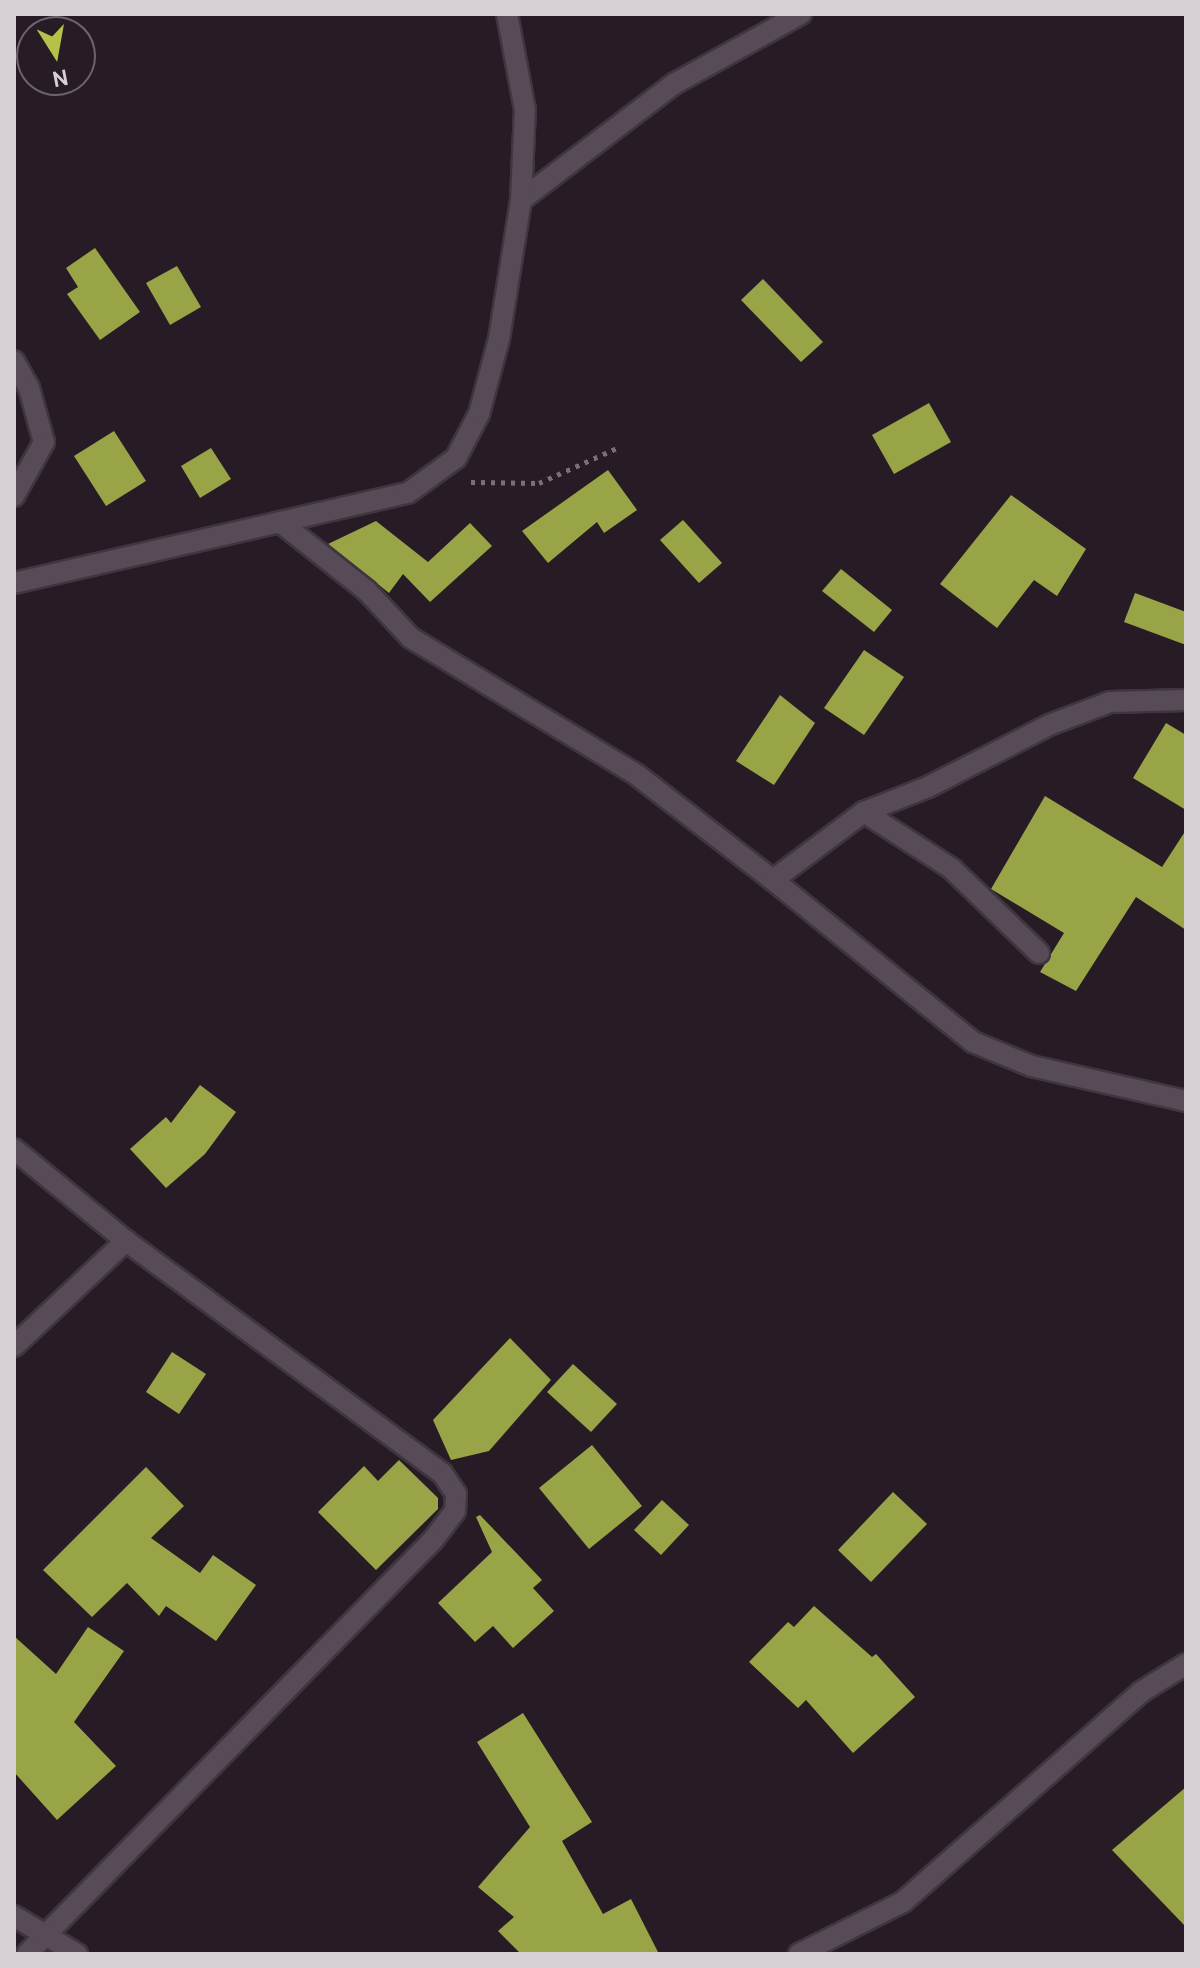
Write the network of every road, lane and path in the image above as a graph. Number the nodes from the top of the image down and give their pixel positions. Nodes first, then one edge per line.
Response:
1 (507, 14) edge
2 (801, 14) edge
3 (521, 200) junction
4 (14, 361) edge
5 (617, 448) dead end
6 (430, 476) junction
7 (14, 496) edge
8 (280, 522) junction
9 (14, 583) edge
10 (1186, 700) edge
11 (864, 812) junction
12 (773, 880) junction
13 (1039, 953) dead end
14 (1186, 1101) edge
15 (14, 1149) edge
16 (126, 1241) junction
17 (14, 1346) edge
18 (1186, 1664) edge
19 (14, 1916) edge
20 (44, 1934) junction
21 (27, 1954) edge
22 (77, 1954) edge
23 (799, 1954) edge

1 - 3 street
2 - 3 street
3 - 6 street
4 - 7 street
5 - 6 path
6 - 8 street
8 - 9 street
8 - 12 street
10 - 11 street
11 - 12 street
11 - 13 street
12 - 14 street
15 - 16 street
16 - 17 street
16 - 20 street
18 - 23 street
19 - 20 street
20 - 21 street
20 - 22 street

